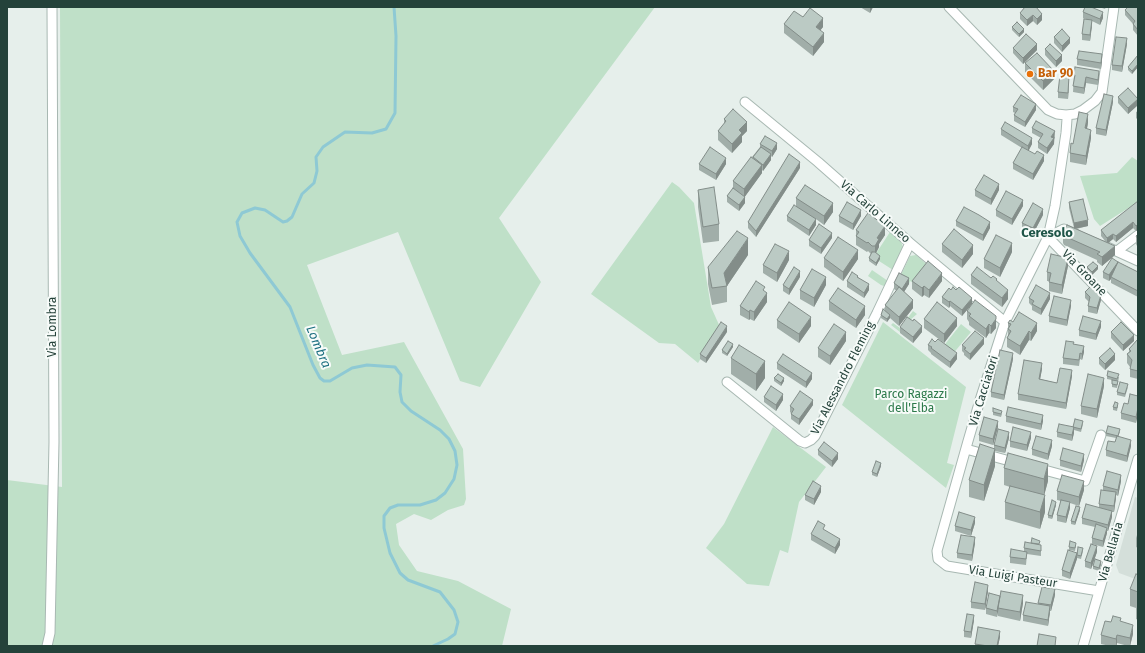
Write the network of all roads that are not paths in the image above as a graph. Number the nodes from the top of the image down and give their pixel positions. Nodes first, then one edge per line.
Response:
1 (52, 7) edge
2 (949, 7) edge
3 (1114, 7) edge
4 (745, 102) dead end
5 (1066, 115) junction
6 (1138, 235) edge
7 (1048, 237) junction
8 (1084, 237) edge
9 (910, 243) junction
10 (1097, 243) edge
11 (1117, 251) junction
12 (1138, 261) edge
13 (1005, 322) junction
14 (1138, 331) edge
15 (728, 382) dead end
16 (1101, 435) dead end
17 (966, 449) junction
18 (1138, 458) edge
19 (937, 551) joint
20 (1099, 591) junction
21 (47, 646) edge
22 (1083, 646) edge

1 - 21 street, Via Lombra
2 - 5 street
3 - 5 street
4 - 9 street, Via Carlo Linneo
5 - 7 street
6 - 11 street
7 - 8 street
7 - 13 street, Via Cacciatori
7 - 14 street, Via Groane
9 - 13 street, Via Carlo Linneo
9 - 15 street, Via Alessandro Fleming
10 - 11 street
11 - 12 street
13 - 17 street, Via Cacciatori
16 - 17 street
17 - 19 street, Via Cacciatori
18 - 20 street, Via Bellaria
19 - 20 street, Via Luigi Pasteur
20 - 22 street, Via Bellaria

